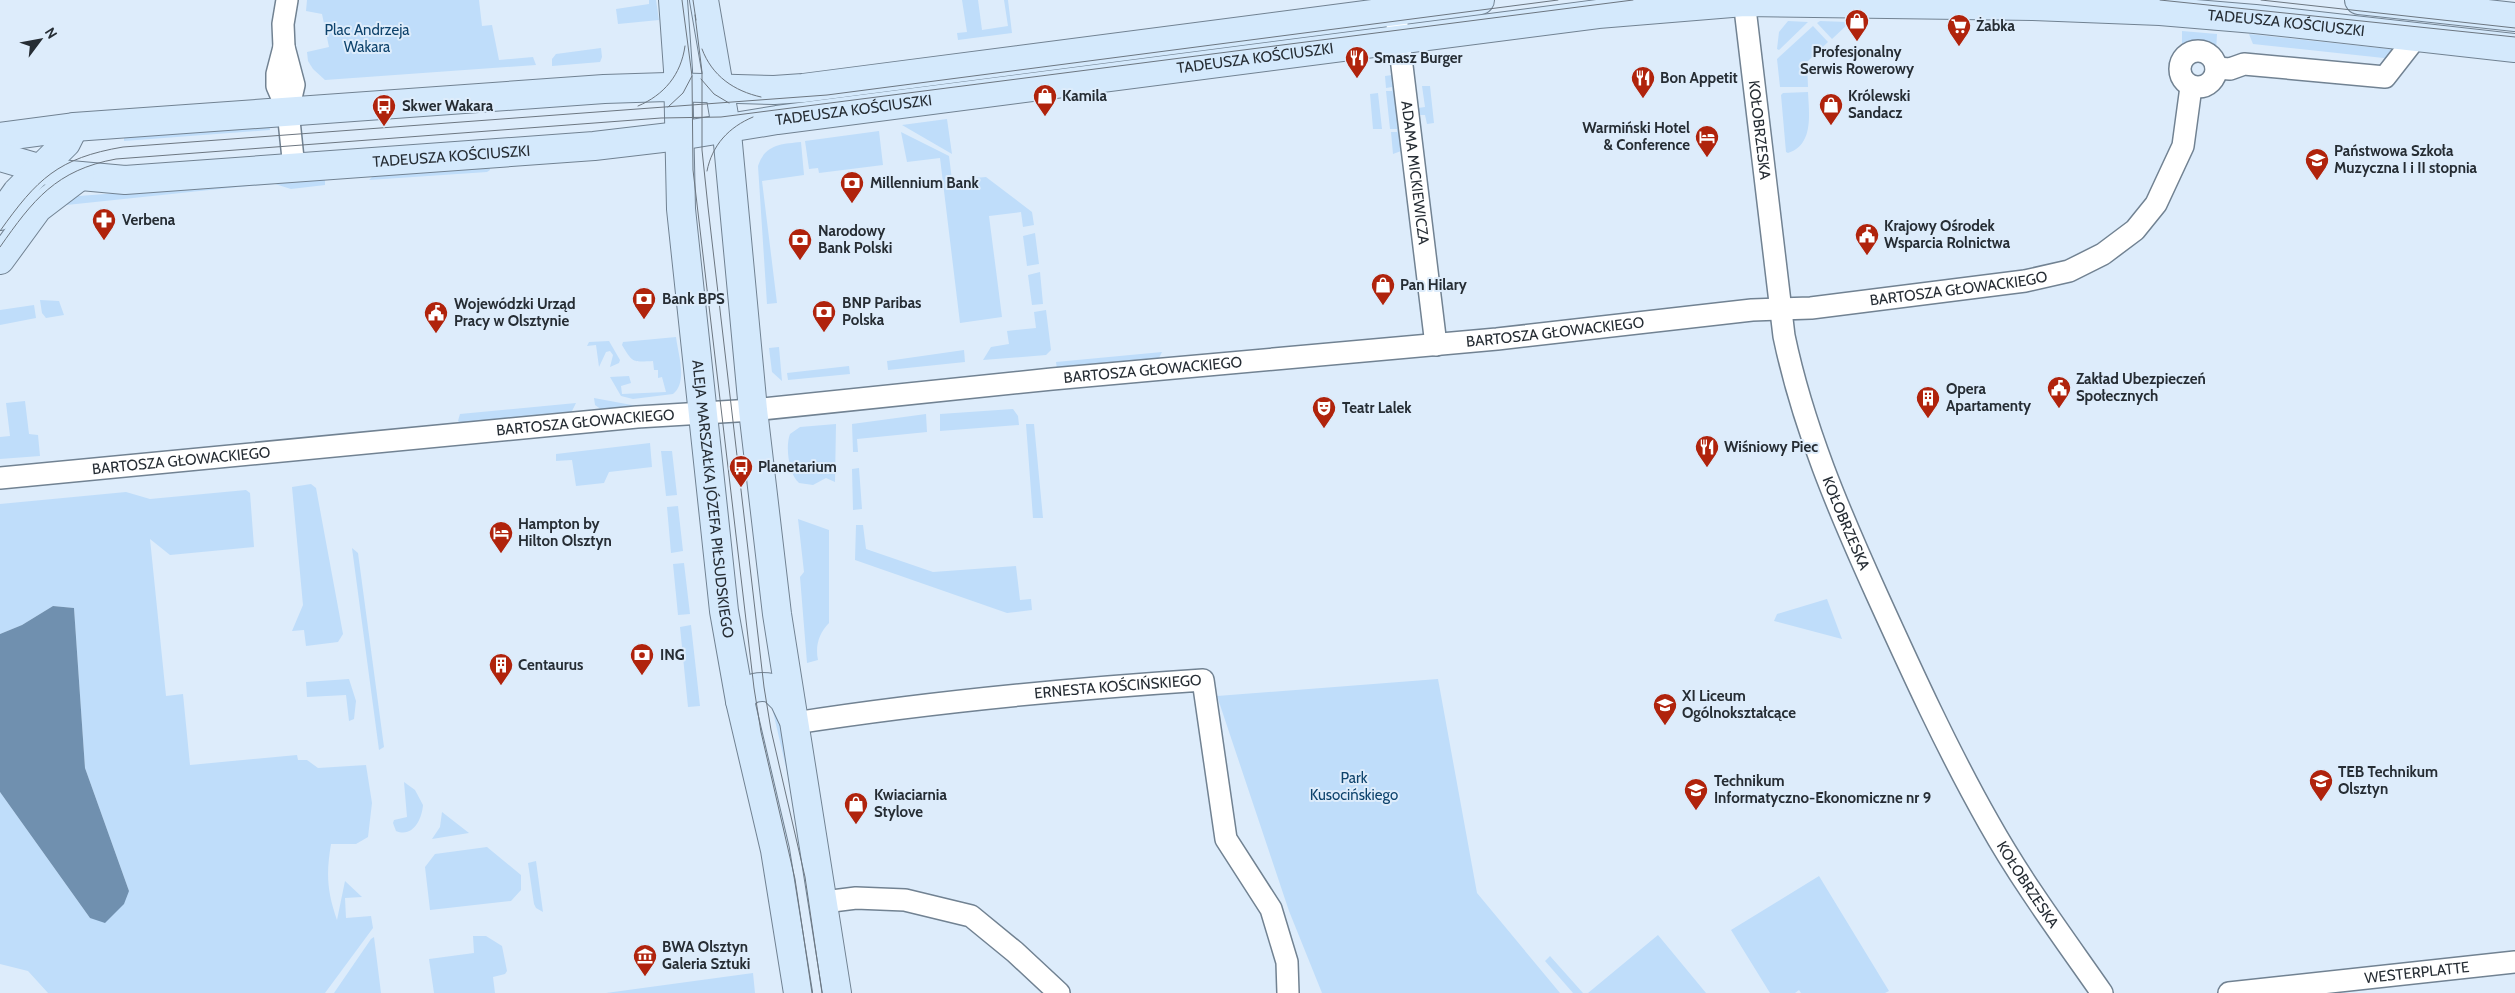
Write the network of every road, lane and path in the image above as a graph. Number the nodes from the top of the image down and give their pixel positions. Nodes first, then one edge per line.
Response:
1 (287, 0) edge
2 (673, 0) edge
3 (704, 0) edge
4 (1480, 0) edge
5 (2359, 0) edge
6 (1744, 1) edge
7 (2417, 3) edge
8 (1395, 6) edge
9 (2515, 17) edge
10 (2414, 36) junction
11 (1400, 40) junction
12 (2515, 48) edge
13 (2216, 68) junction
14 (2191, 86) junction
15 (679, 87) junction
16 (719, 88) junction
17 (288, 111) junction
18 (74, 126) junction
19 (726, 128) junction
20 (679, 136) junction
21 (0, 137) edge
22 (0, 157) edge
23 (40, 168) junction
24 (294, 168) junction
25 (80, 176) junction
26 (0, 216) edge
27 (0, 260) edge
28 (1779, 308) junction
29 (1436, 345) junction
30 (753, 410) junction
31 (702, 412) junction
32 (0, 478) edge
33 (740, 702) junction
34 (795, 723) junction
35 (824, 902) junction
36 (2515, 962) edge
37 (798, 993) edge
38 (836, 993) edge
39 (1059, 993) edge
40 (1288, 993) edge
41 (2102, 993) edge
42 (2229, 993) edge

1 - 17 street
2 - 15 street, ALEJA MARSZAŁKA JÓZEFA PIŁSUDSKIEGO
3 - 16 street
4 - 8 street, TADEUSZA KOŚCIUSZKI
5 - 7 street, TADEUSZA KOŚCIUSZKI
6 - 10 street, TADEUSZA KOŚCIUSZKI
6 - 11 street, TADEUSZA KOŚCIUSZKI
6 - 28 street, KOŁOBRZESKA
7 - 9 street, TADEUSZA KOŚCIUSZKI
7 - 10 street
8 - 11 street, ADAMA MICKIEWICZA
8 - 16 street, TADEUSZA KOŚCIUSZKI
10 - 12 street, TADEUSZA KOŚCIUSZKI
10 - 13 street
11 - 19 street, TADEUSZA KOŚCIUSZKI
11 - 29 street, ADAMA MICKIEWICZA
13 - 14 street
13 - 14 street
14 - 28 street, BARTOSZA GŁOWACKIEGO
15 - 16 street, TADEUSZA KOŚCIUSZKI
15 - 17 street, TADEUSZA KOŚCIUSZKI
15 - 20 street, ALEJA MARSZAŁKA JÓZEFA PIŁSUDSKIEGO
16 - 19 street
17 - 18 street, TADEUSZA KOŚCIUSZKI
17 - 24 street
18 - 21 street, TADEUSZA KOŚCIUSZKI
18 - 23 street
19 - 20 street, TADEUSZA KOŚCIUSZKI
19 - 30 street
20 - 24 street, TADEUSZA KOŚCIUSZKI
20 - 31 street, ALEJA MARSZAŁKA JÓZEFA PIŁSUDSKIEGO
22 - 23 street, TADEUSZA KOŚCIUSZKI
23 - 25 street, TADEUSZA KOŚCIUSZKI
23 - 26 street
24 - 25 street, TADEUSZA KOŚCIUSZKI
25 - 27 street
28 - 29 street, BARTOSZA GŁOWACKIEGO
28 - 41 street, KOŁOBRZESKA
29 - 30 street, BARTOSZA GŁOWACKIEGO
30 - 31 street, BARTOSZA GŁOWACKIEGO
30 - 34 street
31 - 32 street, BARTOSZA GŁOWACKIEGO
31 - 33 street, ALEJA MARSZAŁKA JÓZEFA PIŁSUDSKIEGO
33 - 34 street
33 - 37 street, ALEJA MARSZAŁKA JÓZEFA PIŁSUDSKIEGO
34 - 35 street
34 - 40 street, ERNESTA KOŚCIŃSKIEGO
35 - 38 street
35 - 39 street
36 - 42 street, WESTERPLATTE

